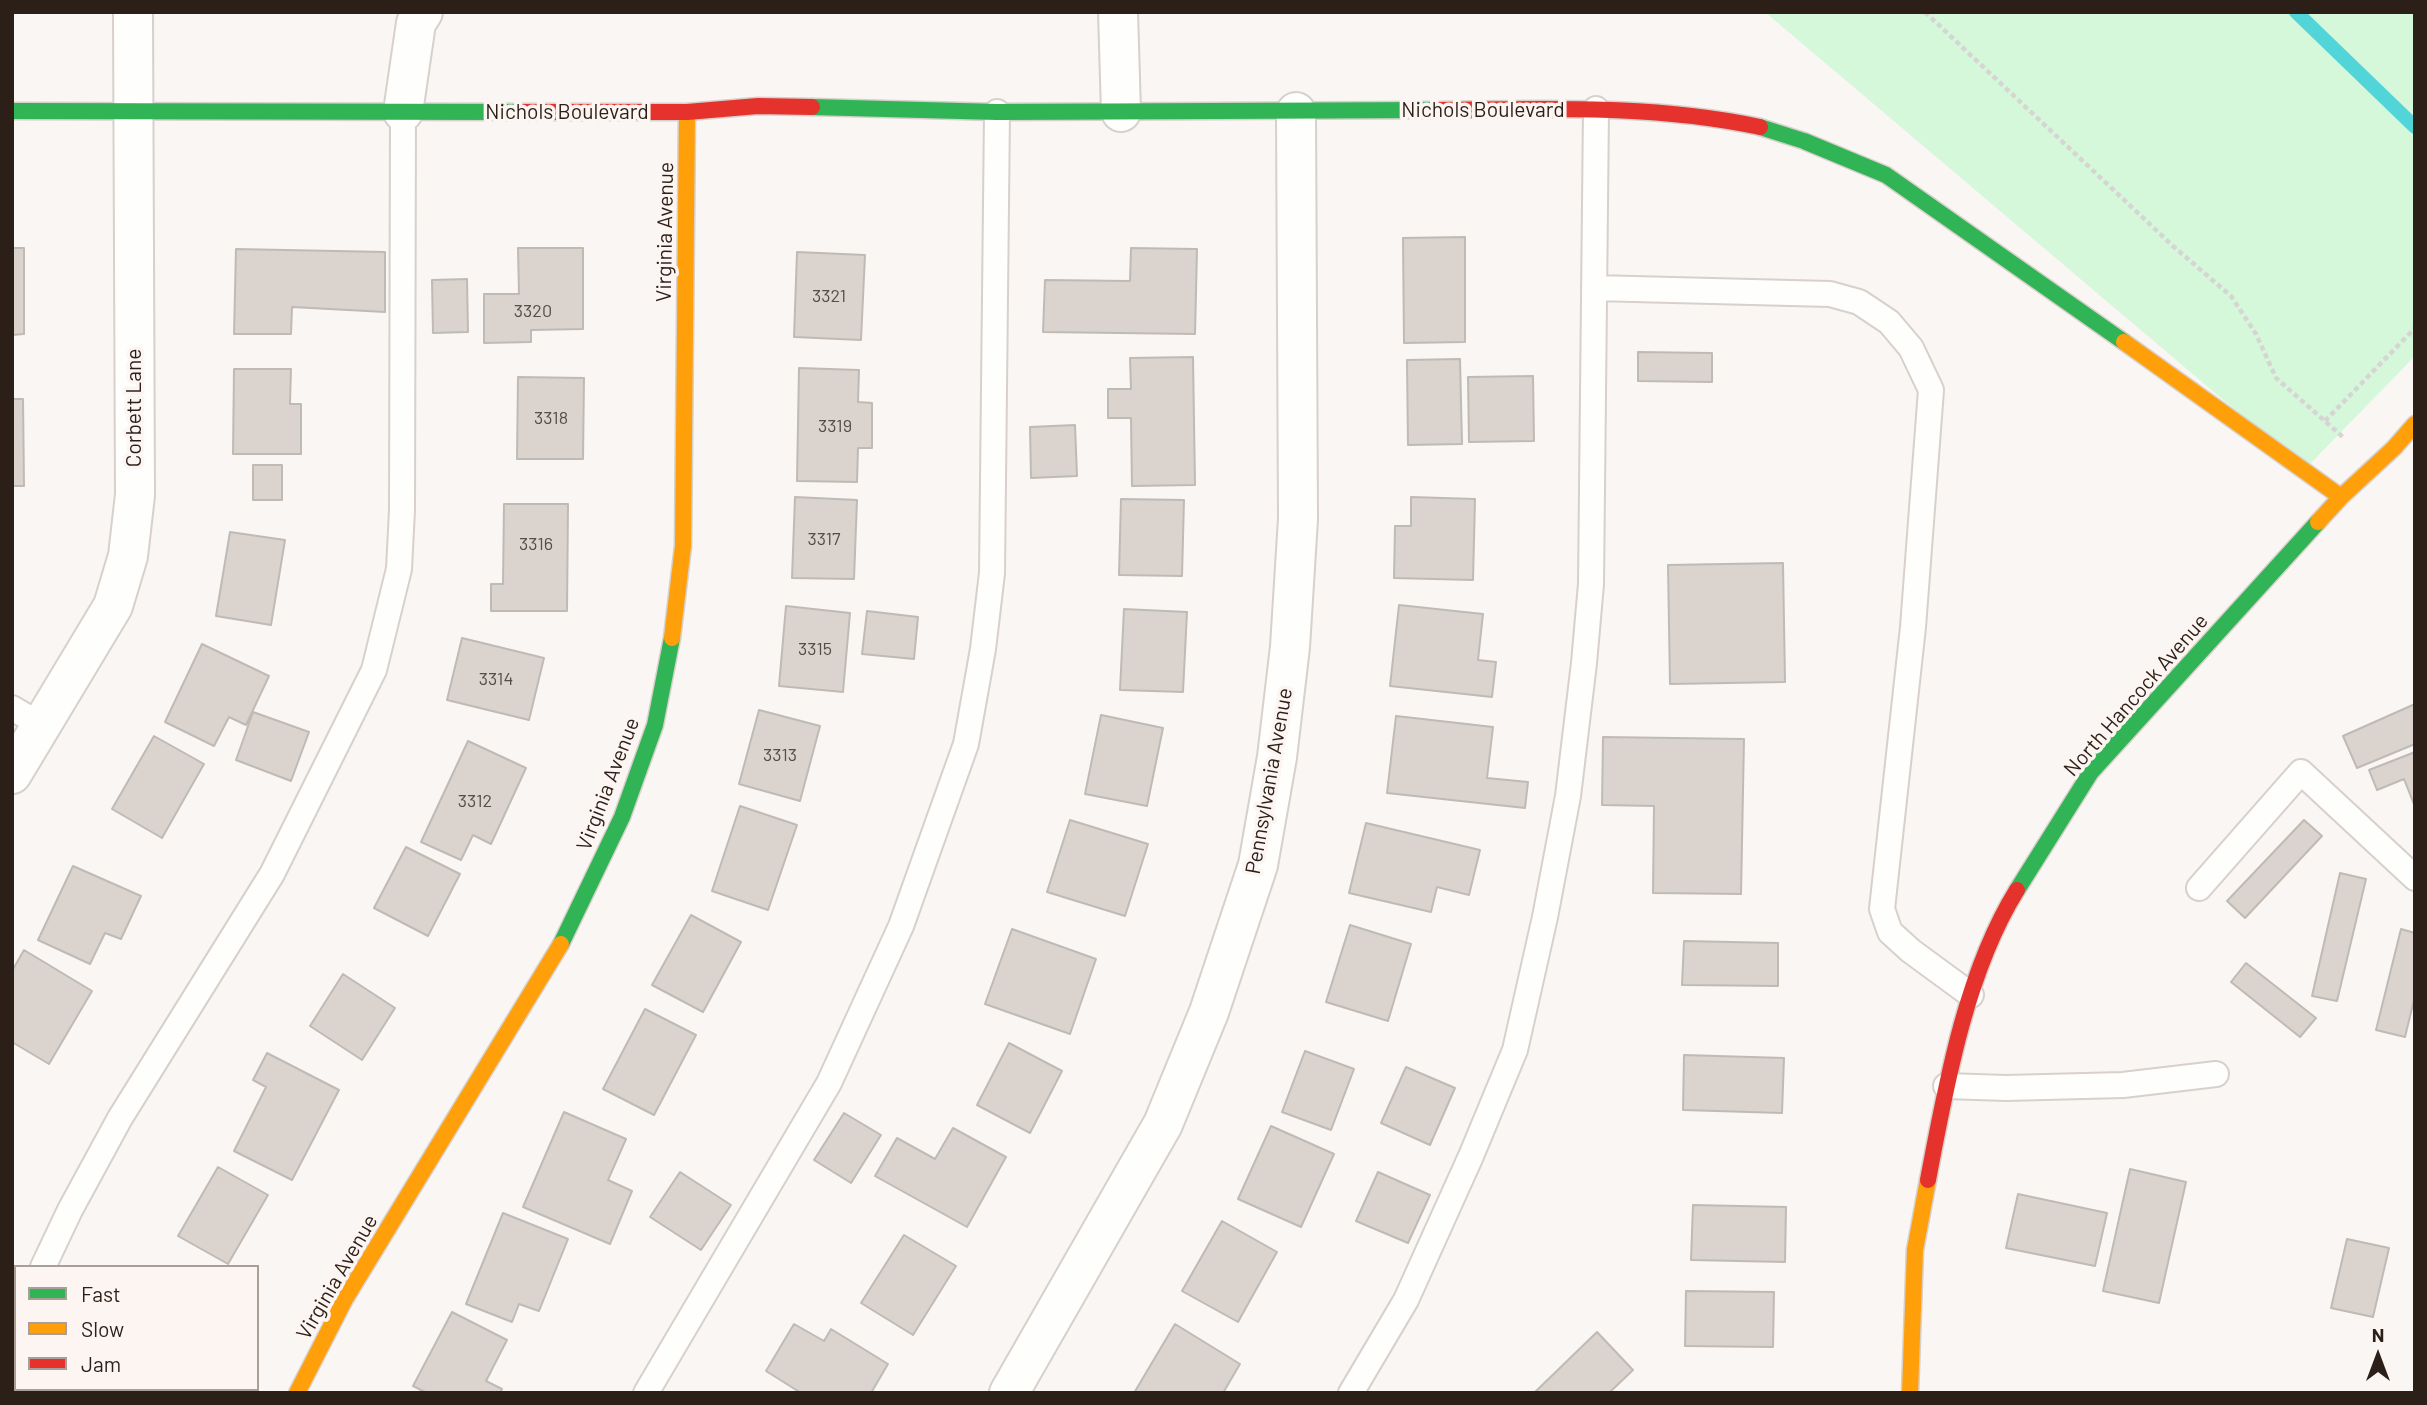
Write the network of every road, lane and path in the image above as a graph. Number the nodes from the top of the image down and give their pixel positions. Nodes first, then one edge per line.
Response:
1 (133, 12) edge
2 (423, 12) edge
3 (1118, 12) edge
4 (1925, 12) edge
5 (1596, 110) junction
6 (12, 111) edge
7 (133, 111) junction
8 (403, 112) junction
9 (687, 112) junction
10 (997, 112) junction
11 (1121, 112) junction
12 (1296, 112) junction
13 (1594, 288) junction
14 (2415, 328) edge
15 (2415, 424) edge
16 (2341, 497) junction
17 (27, 717) edge
18 (12, 774) edge
19 (2415, 878) edge
20 (2199, 888) dead end
21 (1971, 995) junction
22 (2216, 1074) dead end
23 (1946, 1086) junction
24 (44, 1265) edge
25 (297, 1393) edge
26 (646, 1393) edge
27 (1009, 1393) edge
28 (1351, 1393) edge
29 (1910, 1393) edge

1 - 7 street, Corbett Lane
2 - 8 street
3 - 11 street
4 - 14 path
5 - 12 street, Nichols Boulevard
5 - 13 lane
5 - 16 street, Nichols Boulevard
6 - 7 street, Nichols Boulevard
7 - 8 street, Nichols Boulevard
7 - 17 street, Corbett Lane
8 - 9 street, Nichols Boulevard
8 - 24 lane
9 - 10 street, Nichols Boulevard
9 - 25 street, Virginia Avenue
10 - 11 street, Nichols Boulevard
10 - 26 lane
11 - 12 street, Nichols Boulevard
12 - 27 street, Pennsylvania Avenue
13 - 21 lane
13 - 28 lane
15 - 16 street, North Hancock Avenue
16 - 21 street, North Hancock Avenue
17 - 18 street, Corbett Lane
19 - 20 lane
21 - 23 street, North Hancock Avenue
22 - 23 lane
23 - 29 street, North Hancock Avenue

